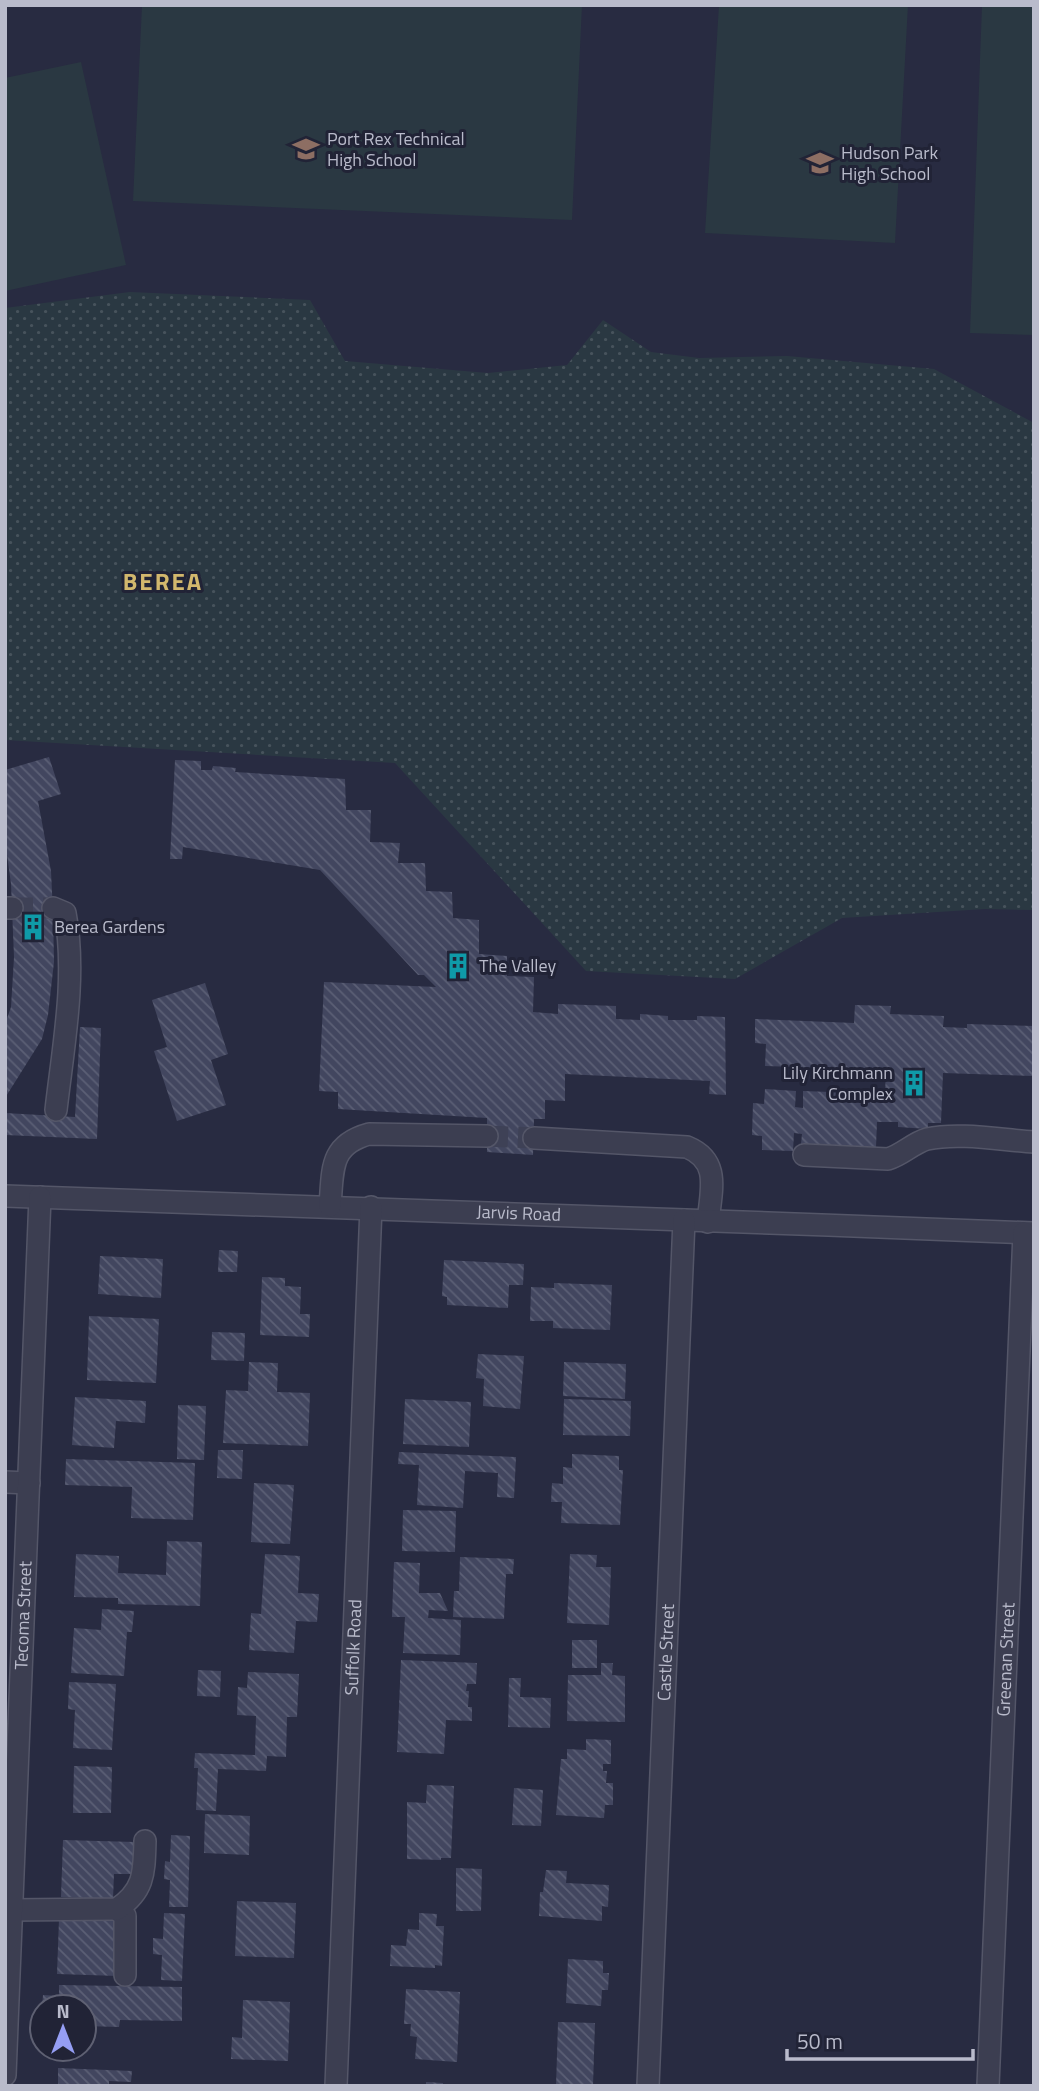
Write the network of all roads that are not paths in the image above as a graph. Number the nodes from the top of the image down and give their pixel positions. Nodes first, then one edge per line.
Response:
1 (52, 908) dead end
2 (56, 1110) dead end
3 (487, 1136) tunnel mouth
4 (534, 1138) tunnel mouth
5 (1034, 1142) edge
6 (804, 1155) dead end
7 (5, 1195) edge
8 (40, 1197) junction
9 (330, 1206) junction
10 (371, 1207) junction
11 (684, 1220) junction
12 (708, 1222) junction
13 (1029, 1233) edge
14 (5, 1482) edge
15 (29, 1483) junction
16 (145, 1841) dead end
17 (117, 1909) junction
18 (11, 1910) junction
19 (125, 1975) dead end
20 (5, 2074) edge
21 (336, 2086) edge
22 (648, 2086) edge
23 (988, 2086) edge

1 - 2 street
3 - 9 street
4 - 12 street
5 - 6 street
7 - 8 street, Jarvis Road
8 - 9 street, Jarvis Road
8 - 15 street, Tecoma Street
9 - 10 street, Jarvis Road
10 - 11 street, Jarvis Road
10 - 21 street, Suffolk Road
11 - 12 street, Jarvis Road
11 - 22 street, Castle Street
12 - 13 street, Jarvis Road
13 - 23 street, Greenan Street
14 - 15 street
15 - 18 street, Tecoma Street
16 - 17 street
17 - 18 street
17 - 19 street
18 - 20 street, Tecoma Street

